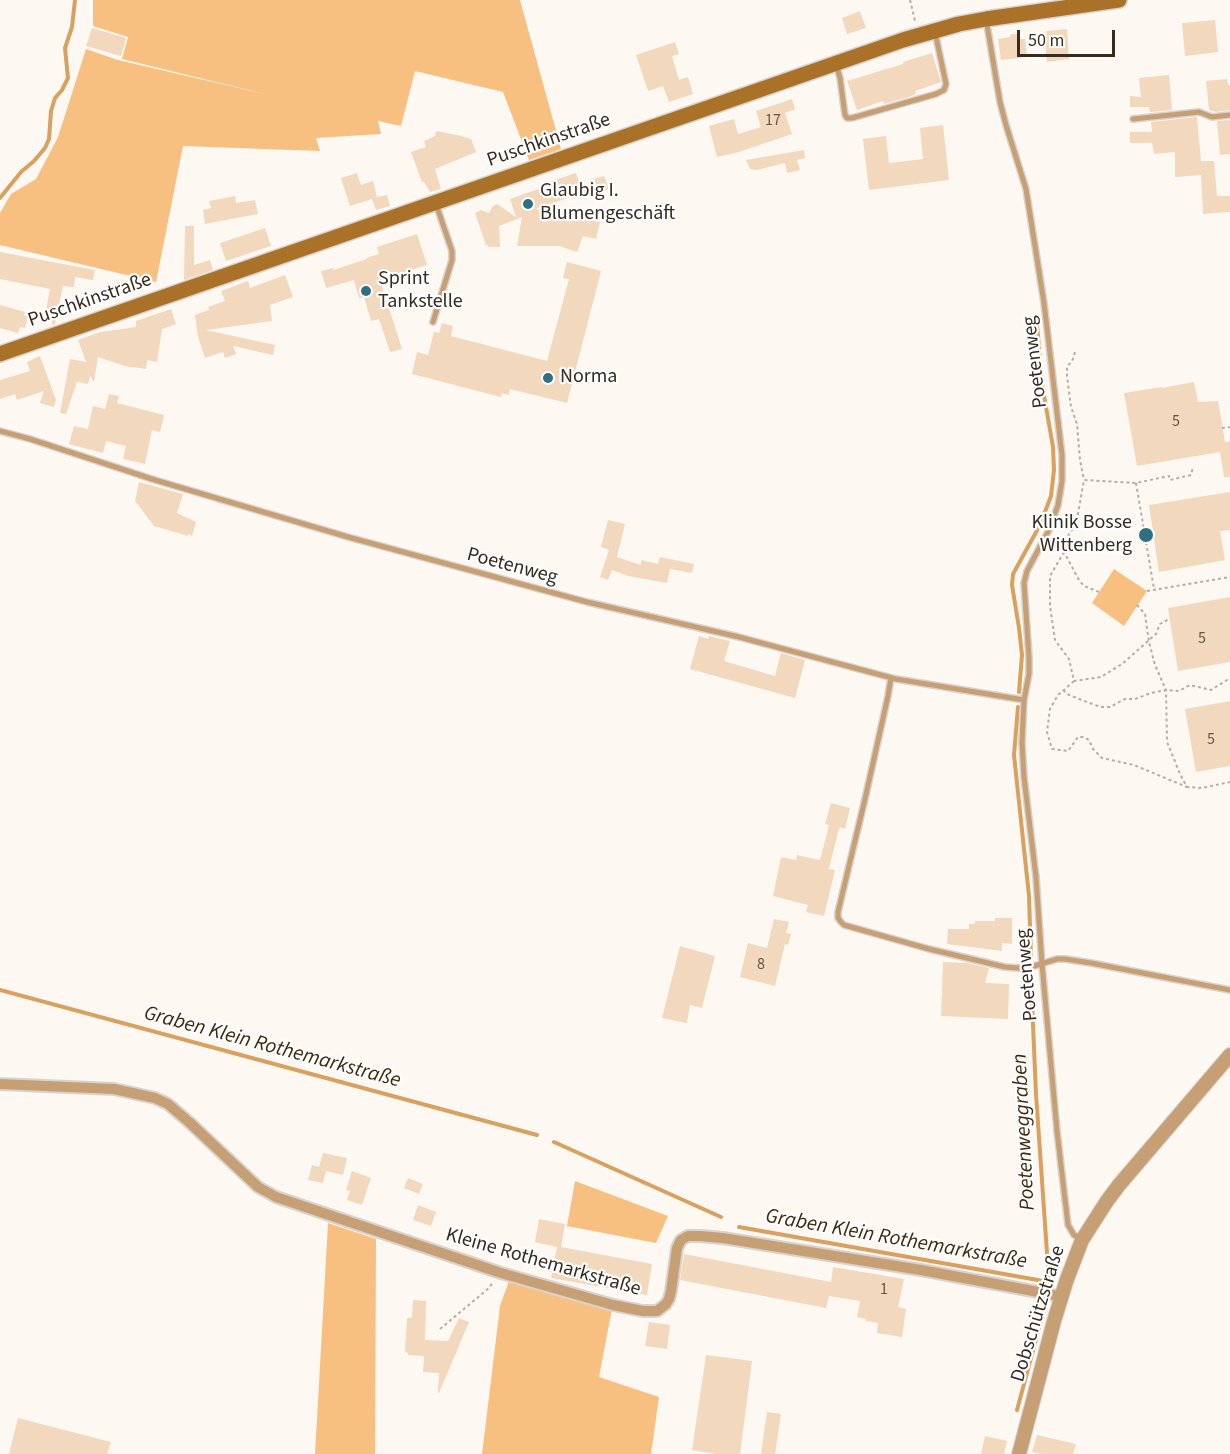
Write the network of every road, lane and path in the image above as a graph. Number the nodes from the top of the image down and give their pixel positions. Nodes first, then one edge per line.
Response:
1 (910, 0) edge
2 (1119, 0) edge
3 (986, 19) junction
4 (935, 31) junction
5 (919, 35) junction
6 (836, 63) junction
7 (1230, 115) edge
8 (1132, 118) dead end
9 (435, 203) junction
10 (433, 322) dead end
11 (1075, 352) dead end
12 (0, 354) edge
13 (1230, 427) edge
14 (1222, 428) dead end
15 (0, 431) edge
16 (1193, 468) dead end
17 (1084, 480) junction
18 (1136, 483) junction
19 (1064, 552) junction
20 (1230, 577) edge
21 (1154, 590) junction
22 (1147, 591) dead end
23 (1099, 592) dead end
24 (1137, 605) dead end
25 (1169, 619) dead end
26 (1149, 642) junction
27 (891, 678) junction
28 (1230, 679) edge
29 (1074, 681) junction
30 (1063, 690) junction
31 (1166, 690) junction
32 (1024, 700) junction
33 (1230, 782) edge
34 (1187, 787) junction
35 (1042, 964) junction
36 (1230, 990) edge
37 (1230, 1055) edge
38 (0, 1084) edge
39 (1082, 1240) junction
40 (501, 1273) junction
41 (1061, 1297) junction
42 (440, 1329) dead end
43 (1019, 1454) edge

1 - 5 path
2 - 3 main road, Puschkinstraße
3 - 4 main road, Puschkinstraße
3 - 32 lane, Poetenweg
4 - 5 main road, Puschkinstraße
4 - 6 lane
5 - 6 main road, Puschkinstraße
6 - 9 main road, Puschkinstraße
7 - 8 lane
9 - 10 lane
9 - 12 main road, Puschkinstraße
11 - 17 path
13 - 14 path
15 - 27 lane, Poetenweg
16 - 18 path
17 - 18 path
17 - 19 path
18 - 21 path
19 - 23 path
19 - 29 path
20 - 21 path
21 - 22 path
24 - 26 path
25 - 26 path
26 - 29 path
26 - 31 path
27 - 32 lane, Poetenweg
27 - 35 lane
28 - 31 path
29 - 30 path
30 - 31 path
30 - 34 path
31 - 34 path
32 - 35 lane, Poetenweg
33 - 34 path
35 - 36 lane
35 - 39 lane, Poetenweg
37 - 39 street, Dobschützstraße
38 - 40 street, Kleine Rothemarkstraße
39 - 41 street, Dobschützstraße
40 - 41 street, Kleine Rothemarkstraße
40 - 42 path
41 - 43 street, Dobschützstraße

